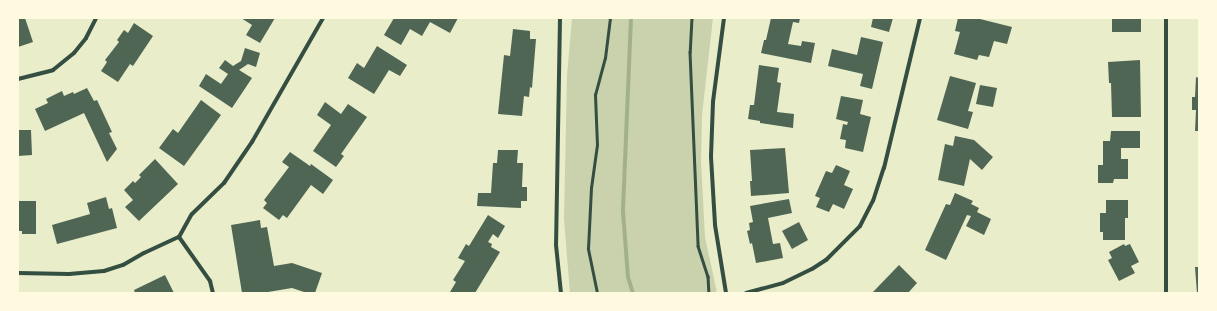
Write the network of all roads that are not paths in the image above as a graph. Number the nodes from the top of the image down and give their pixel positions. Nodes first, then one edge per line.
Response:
1 (96, 18) edge
2 (323, 18) edge
3 (560, 18) edge
4 (724, 18) edge
5 (920, 18) edge
6 (1166, 18) edge
7 (18, 79) edge
8 (179, 237) junction
9 (18, 273) edge
10 (213, 293) edge
11 (562, 293) edge
12 (726, 293) edge
13 (746, 293) edge
14 (1166, 293) edge

1 - 7 street
2 - 8 street
3 - 11 street
4 - 12 street
5 - 13 street
6 - 14 street
8 - 9 street
8 - 10 street

